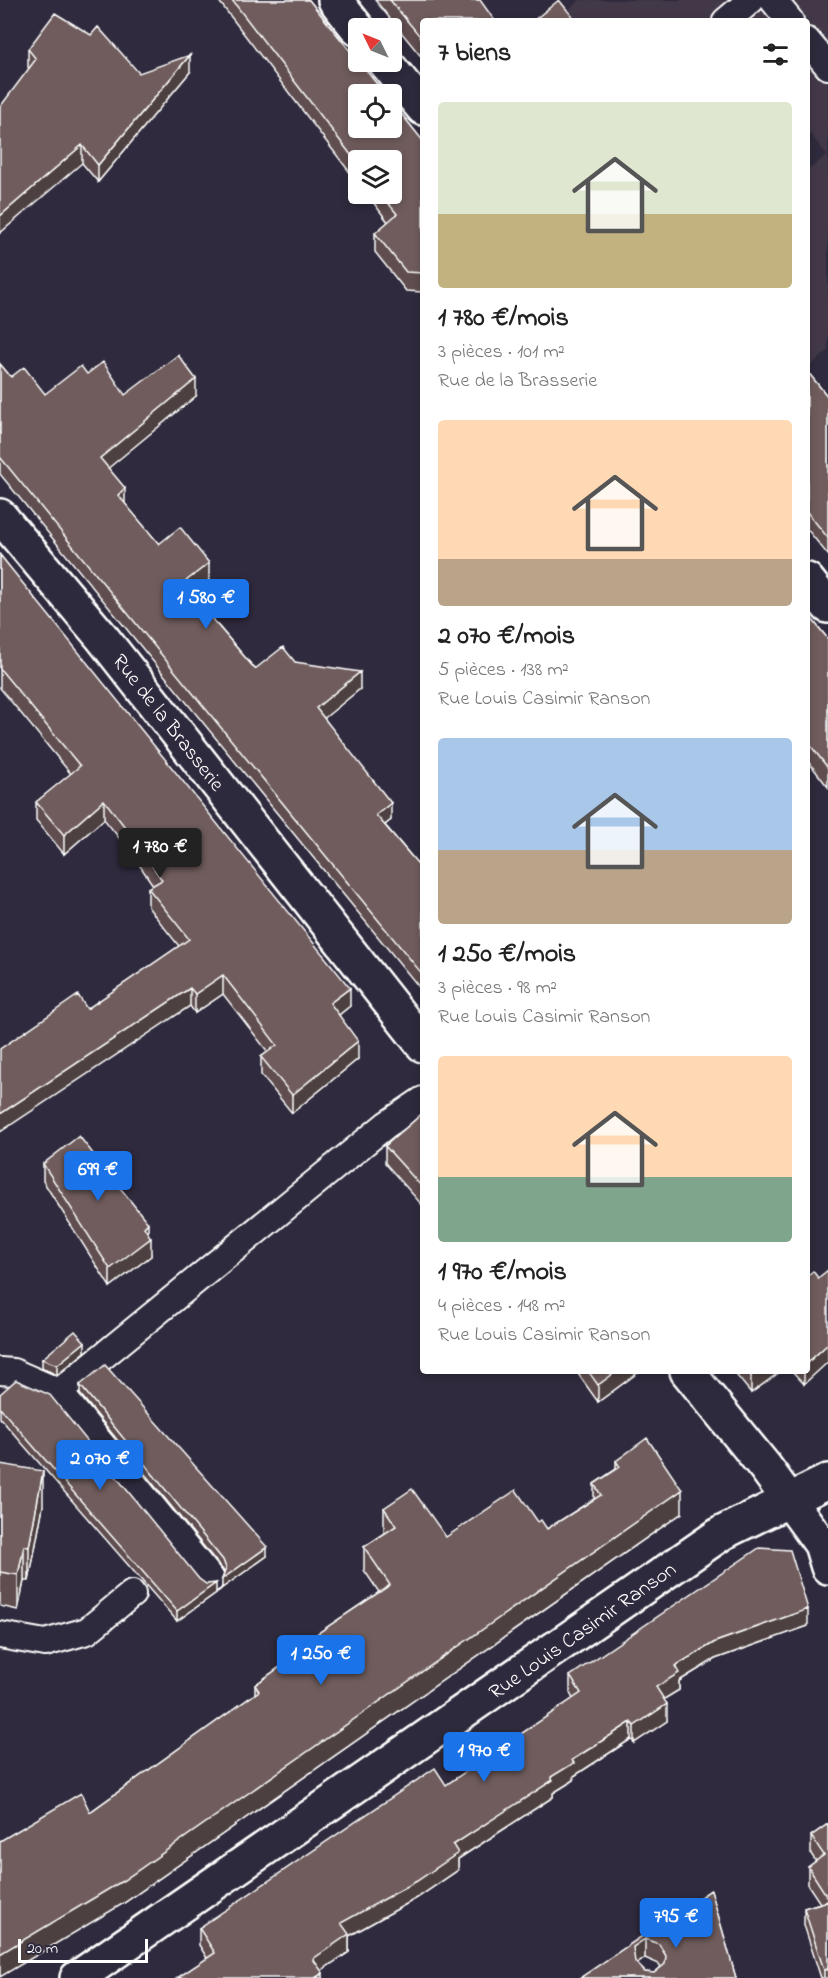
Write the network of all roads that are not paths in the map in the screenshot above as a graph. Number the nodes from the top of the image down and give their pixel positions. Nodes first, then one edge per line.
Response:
1 (334, 0) edge
2 (751, 0) edge
3 (773, 0) edge
4 (349, 18) edge
5 (730, 18) edge
6 (788, 18) edge
7 (810, 45) edge
8 (828, 66) edge
9 (393, 72) edge
10 (420, 104) edge
11 (0, 516) edge
12 (810, 584) edge
13 (828, 606) edge
14 (420, 1041) edge
15 (420, 1102) edge
16 (0, 1371) edge
17 (689, 1374) edge
18 (59, 1392) junction
19 (828, 1480) edge
20 (789, 1499) junction
21 (828, 1567) edge
22 (211, 1579) dead end
23 (132, 1594) dead end
24 (0, 1635) edge
25 (77, 1978) edge

1 - 4 street
2 - 5 lane
3 - 6 lane
7 - 8 lane
9 - 10 street
11 - 14 street, Rue de la Brasserie
12 - 13 street
15 - 18 lane
16 - 18 lane
17 - 20 street
18 - 22 lane
19 - 20 street, Rue Louis Casimir Ranson
20 - 21 street
20 - 25 street, Rue Louis Casimir Ranson
23 - 24 lane

